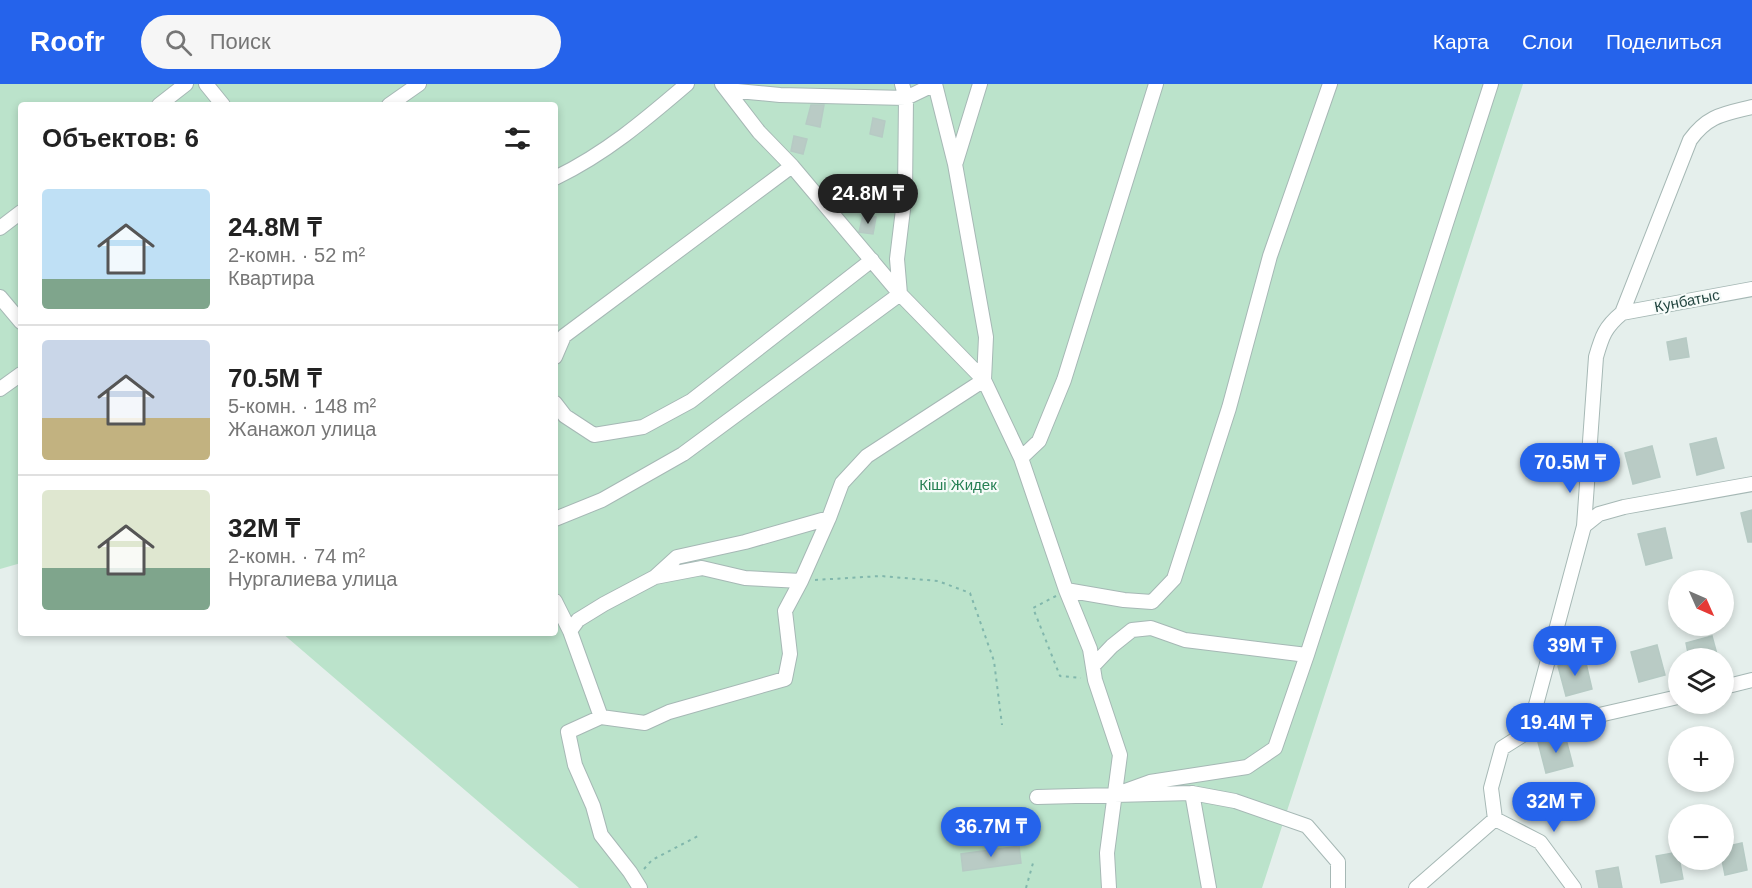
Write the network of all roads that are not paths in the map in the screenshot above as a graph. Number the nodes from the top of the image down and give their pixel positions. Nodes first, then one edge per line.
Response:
1 (186, 84) edge
2 (206, 84) edge
3 (418, 84) edge
4 (687, 84) edge
5 (902, 84) edge
6 (935, 84) edge
7 (980, 84) edge
8 (1156, 84) edge
9 (1330, 84) edge
10 (1491, 84) edge
11 (725, 87) edge
12 (906, 98) junction
13 (163, 102) edge
14 (221, 102) edge
15 (393, 102) edge
16 (1752, 107) edge
17 (955, 164) junction
18 (792, 166) junction
19 (558, 176) edge
20 (18, 214) edge
21 (0, 228) edge
22 (872, 260) junction
23 (1752, 289) edge
24 (900, 294) junction
25 (0, 297) edge
26 (1622, 313) junction
27 (18, 318) edge
28 (558, 350) edge
29 (18, 376) edge
30 (984, 380) junction
31 (0, 389) edge
32 (558, 407) edge
33 (1021, 458) junction
34 (1752, 484) edge
35 (558, 518) edge
36 (829, 518) junction
37 (1584, 526) junction
38 (655, 577) junction
39 (801, 581) junction
40 (1066, 590) junction
41 (558, 607) edge
42 (570, 631) junction
43 (1307, 655) junction
44 (1094, 673) junction
45 (1752, 680) edge
46 (1734, 684) edge
47 (1668, 699) edge
48 (601, 717) junction
49 (1528, 730) junction
50 (1192, 793) junction
51 (1114, 795) junction
52 (1037, 797) dead end
53 (1495, 819) junction
54 (637, 883) edge
55 (1109, 888) edge
56 (1209, 888) edge
57 (1338, 888) edge
58 (1416, 888) edge
59 (1574, 888) edge

1 - 13 street
2 - 14 street
3 - 15 street
4 - 19 street
5 - 12 street
6 - 12 street
6 - 17 street
7 - 17 street
8 - 33 street
9 - 40 street
10 - 43 street
11 - 12 street
11 - 18 street
12 - 24 street
16 - 26 street
17 - 30 street
18 - 22 street
18 - 28 street
20 - 21 street
22 - 24 street
22 - 32 street
23 - 26 street, Кунбатыс
24 - 30 street
24 - 35 street
25 - 27 street
26 - 37 street
29 - 31 street
30 - 33 street
30 - 36 street
33 - 40 street
34 - 37 street
36 - 38 street
36 - 39 street
37 - 49 street
38 - 39 street
38 - 42 street
39 - 48 street
40 - 44 street
41 - 42 street
42 - 48 street
43 - 44 street
43 - 51 street
44 - 51 street
45 - 46 street
47 - 49 street
48 - 54 street
49 - 53 street
50 - 51 street
50 - 56 street
50 - 57 street
51 - 52 street
51 - 55 street
53 - 58 street
53 - 59 street

